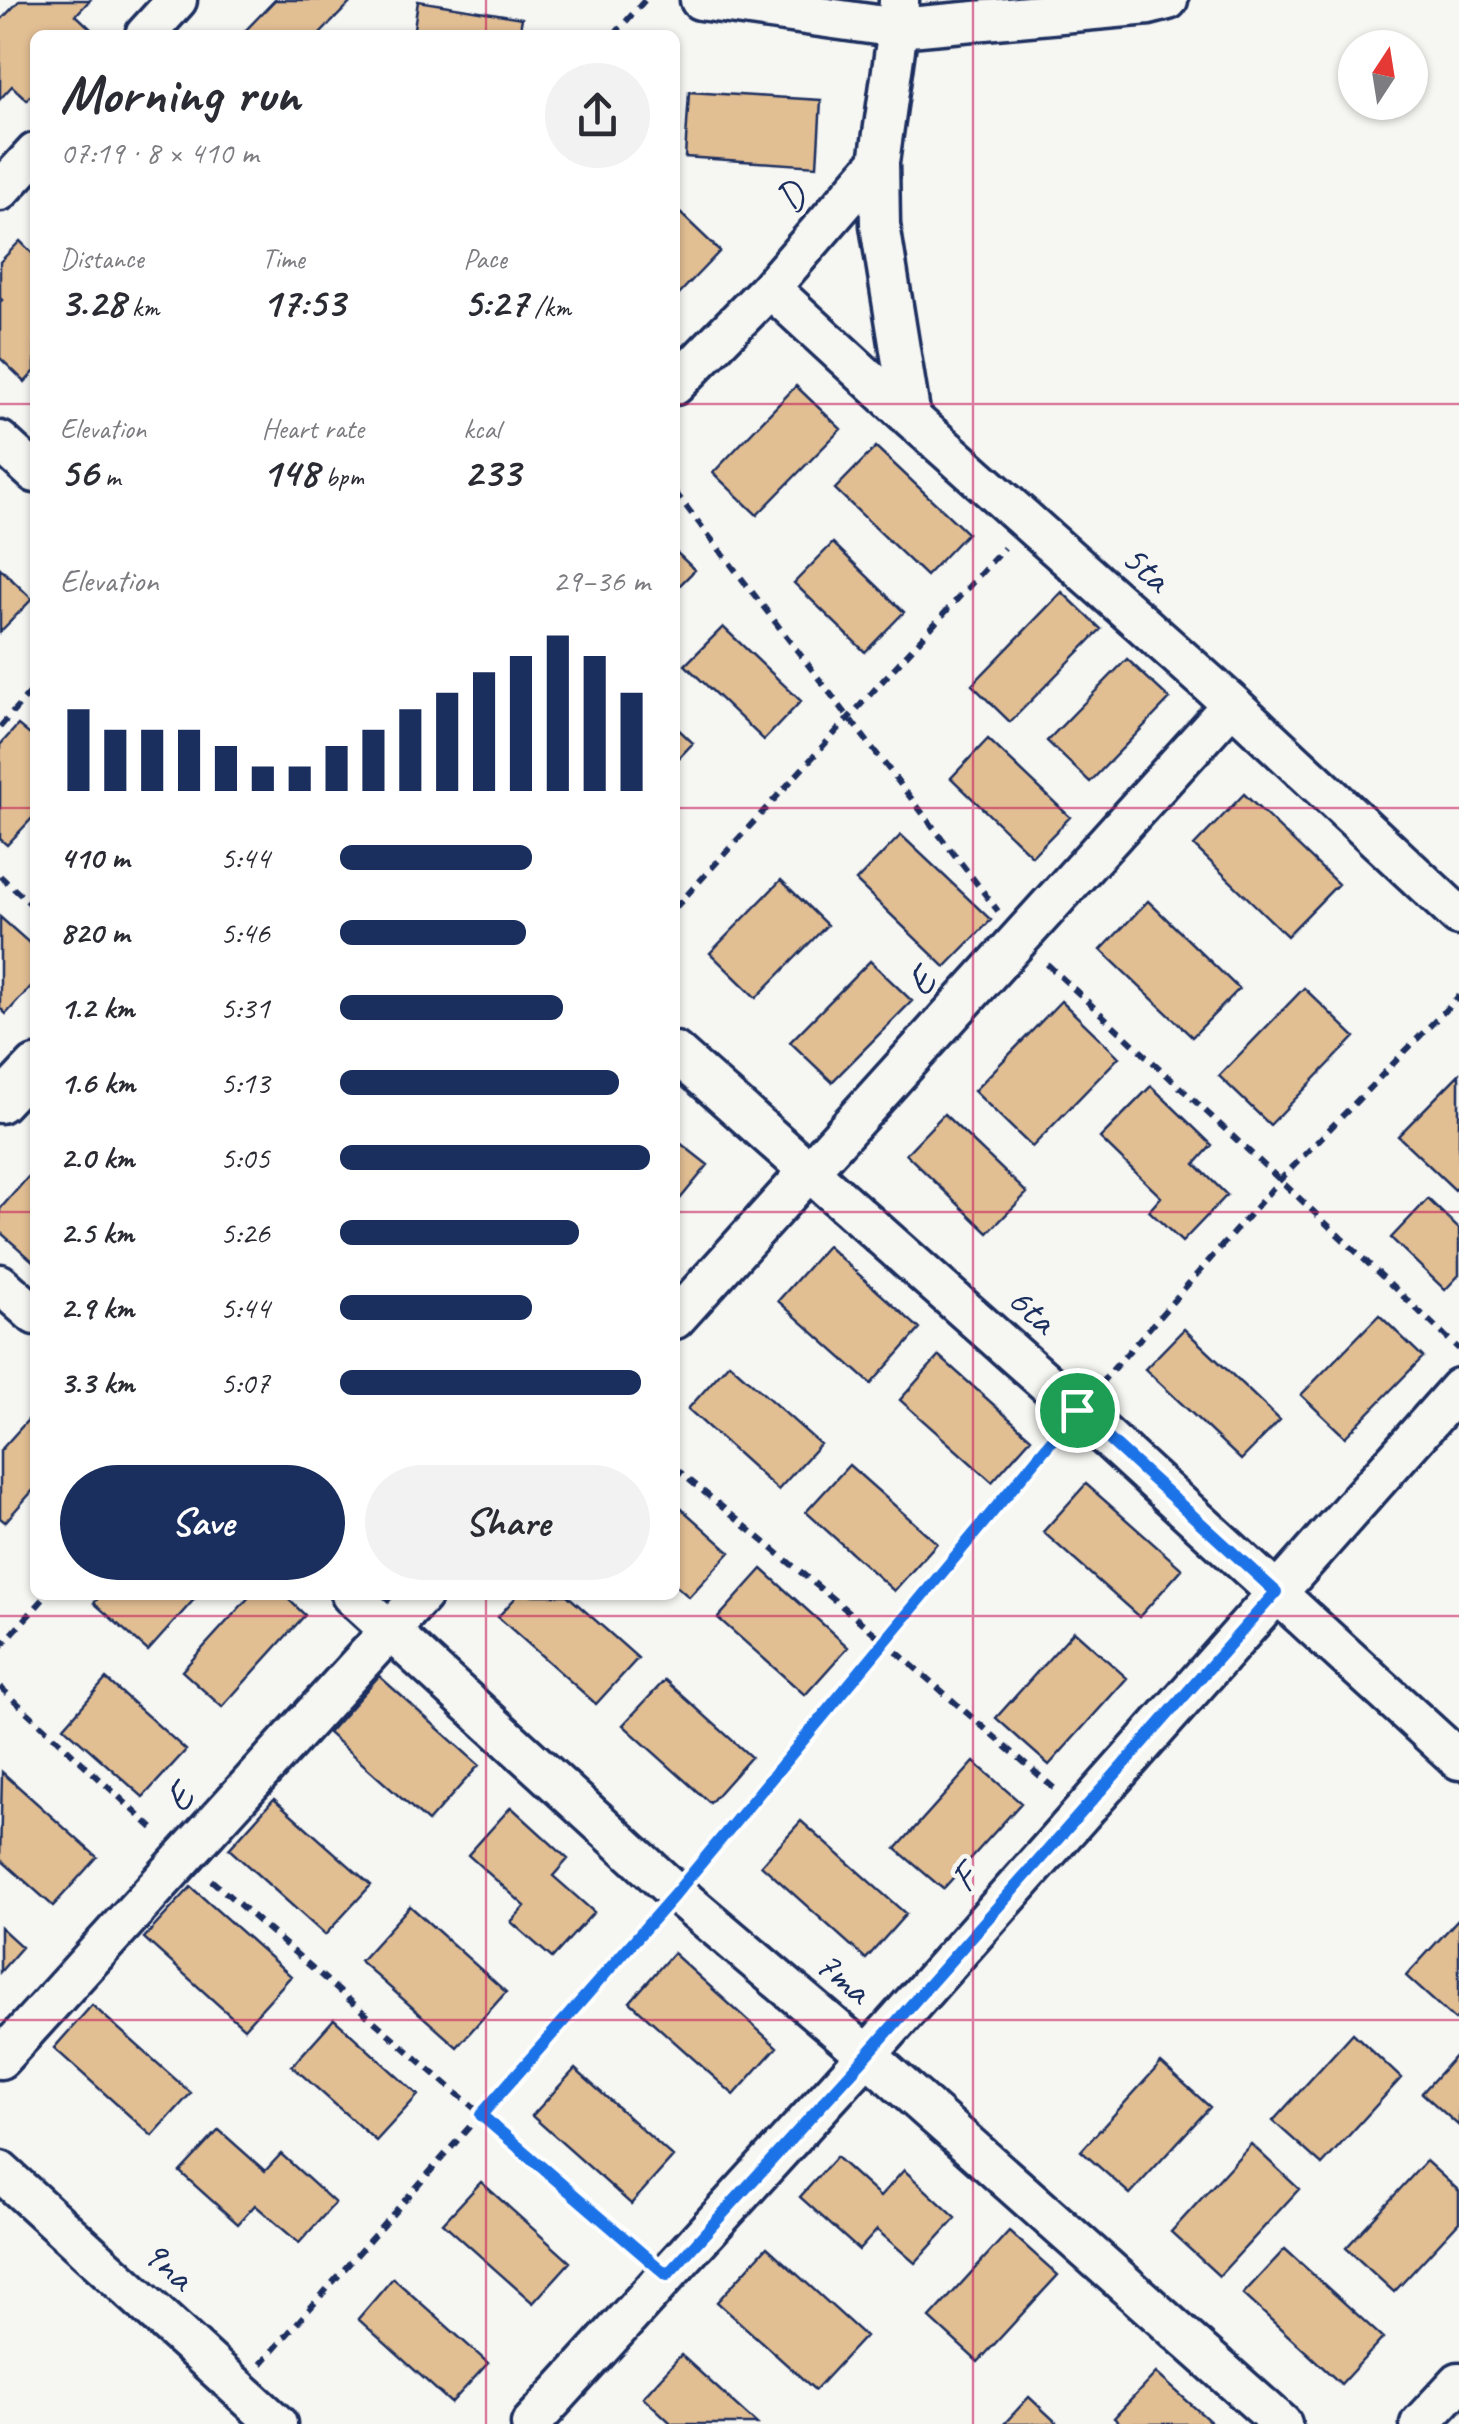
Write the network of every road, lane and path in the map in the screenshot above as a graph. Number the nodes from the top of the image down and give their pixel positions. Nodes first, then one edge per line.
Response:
1 (177, 0) edge
2 (644, 0) edge
3 (700, 0) edge
4 (1168, 0) edge
5 (899, 14) edge
6 (149, 30) edge
7 (618, 30) edge
8 (30, 158) edge
9 (878, 162) junction
10 (0, 191) edge
11 (770, 288) junction
12 (680, 379) edge
13 (911, 418) junction
14 (0, 440) edge
15 (30, 468) edge
16 (1029, 521) junction
17 (30, 693) edge
18 (1232, 704) junction
19 (0, 727) edge
20 (0, 876) edge
21 (30, 903) edge
22 (680, 903) edge
23 (1459, 916) edge
24 (1459, 996) edge
25 (680, 1056) edge
26 (30, 1071) edge
27 (0, 1103) edge
28 (810, 1169) junction
29 (0, 1284) edge
30 (30, 1311) edge
31 (680, 1313) edge
32 (1459, 1388) edge
33 (1077, 1410) junction
34 (680, 1472) edge
35 (1276, 1592) junction
36 (42, 1600) edge
37 (356, 1600) edge
38 (417, 1600) edge
39 (390, 1630) junction
40 (885, 1642) junction
41 (0, 1646) edge
42 (0, 1687) edge
43 (1459, 1760) edge
44 (1081, 1812) junction
45 (184, 1857) junction
46 (676, 1893) junction
47 (867, 2055) junction
48 (0, 2060) edge
49 (481, 2115) junction
50 (0, 2170) edge
51 (667, 2275) junction
52 (1459, 2382) edge
53 (240, 2389) junction
54 (278, 2424) edge
55 (531, 2424) edge
56 (1282, 2424) edge
57 (1420, 2424) edge

1 - 6 street
2 - 7 path
3 - 5 street
4 - 5 street
5 - 9 street
8 - 10 street
9 - 11 street, D
9 - 13 street
11 - 12 street, D
11 - 13 street, 5ta
13 - 16 street, 5ta
14 - 15 street
16 - 18 street, 5ta
16 - 22 path
17 - 19 path
18 - 23 street, 5ta
18 - 28 street, E
20 - 21 path
24 - 33 path
25 - 28 street, 6ta
26 - 27 street
28 - 31 street, E
28 - 33 street, 6ta
29 - 30 street
32 - 35 street, F
33 - 35 street, 6ta
33 - 40 path
34 - 40 path
35 - 43 street, 6ta
35 - 44 street, F
36 - 41 path
37 - 39 street, 7ma
38 - 39 street, E
39 - 45 street, E
39 - 46 street, 7ma
40 - 44 path
40 - 46 path
42 - 45 path
44 - 47 street, F
45 - 48 street, E
45 - 49 path
46 - 47 street, 7ma
46 - 49 path
47 - 51 street, F
47 - 56 street, 7ma
49 - 51 path
49 - 53 path
50 - 53 street, 9na
51 - 55 street, F
52 - 57 street
53 - 54 street, 9na

